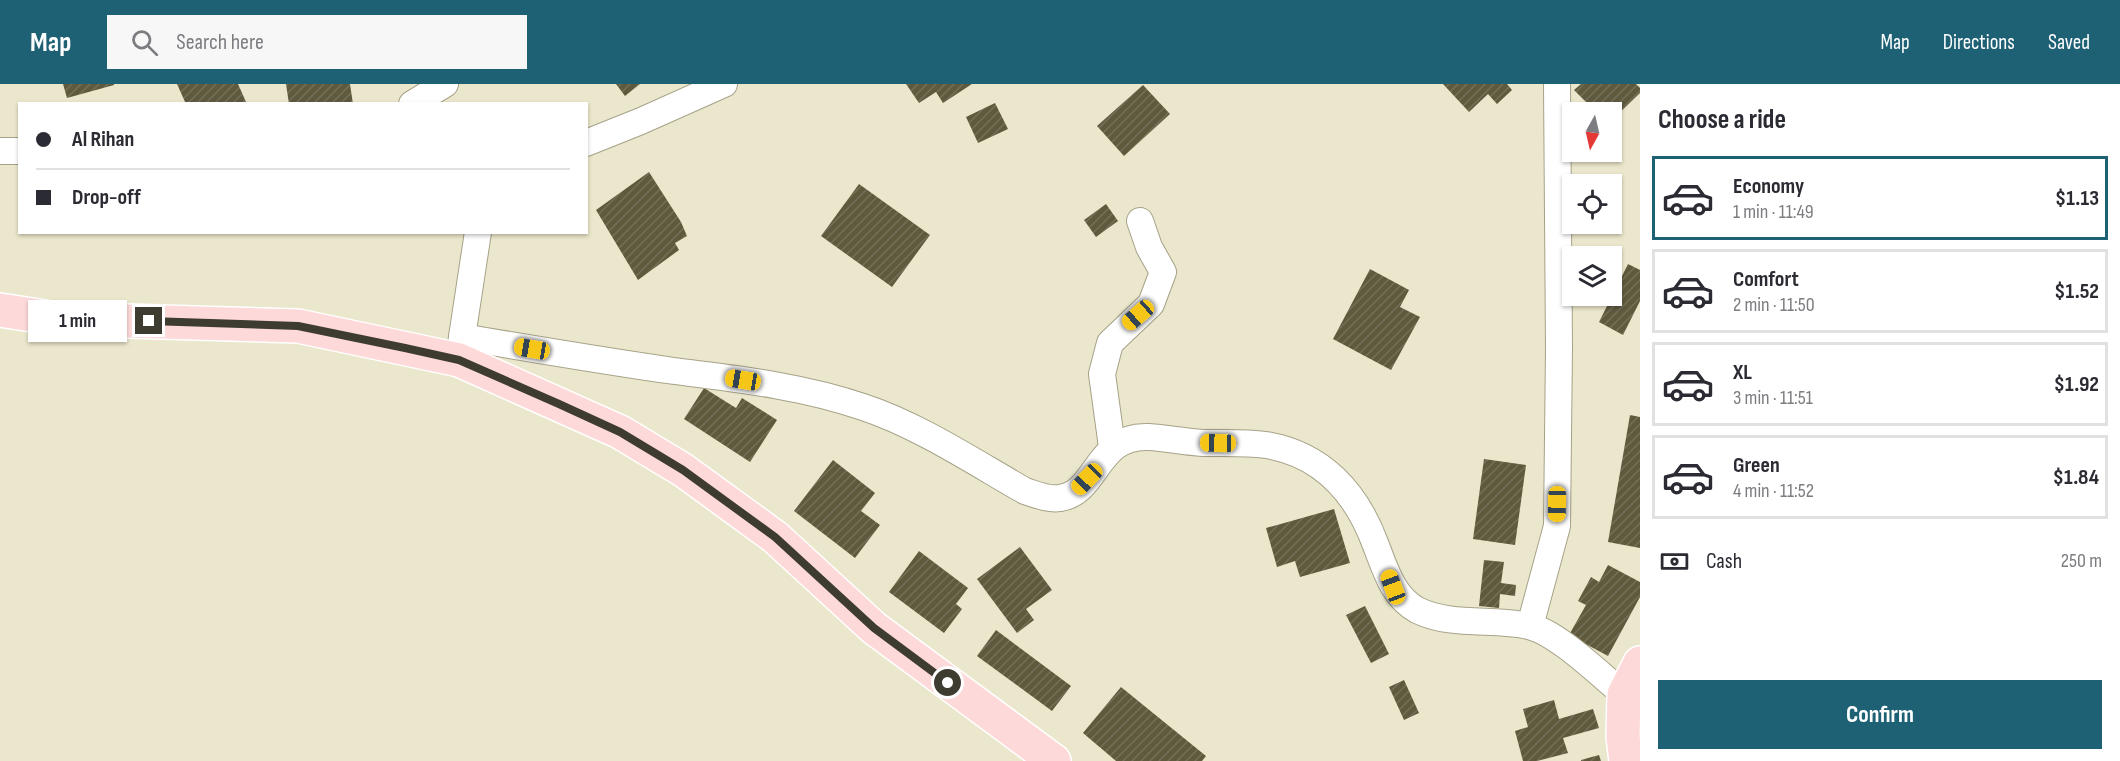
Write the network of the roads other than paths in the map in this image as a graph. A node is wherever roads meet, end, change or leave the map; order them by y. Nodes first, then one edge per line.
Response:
1 (446, 84) edge
2 (724, 84) edge
3 (1557, 84) edge
4 (415, 102) edge
5 (588, 142) edge
6 (0, 151) edge
7 (18, 151) edge
8 (1140, 221) dead end
9 (477, 234) edge
10 (0, 310) edge
11 (461, 349) junction
12 (1112, 447) junction
13 (1530, 626) junction
14 (1640, 663) edge
15 (1624, 694) junction
16 (1054, 761) edge
17 (1626, 761) edge

1 - 4 street
2 - 5 street
3 - 13 street
6 - 7 street
8 - 12 street
9 - 11 street
10 - 11 main road
11 - 12 street
11 - 16 main road
12 - 13 street
13 - 15 street
14 - 15 main road
15 - 17 main road

